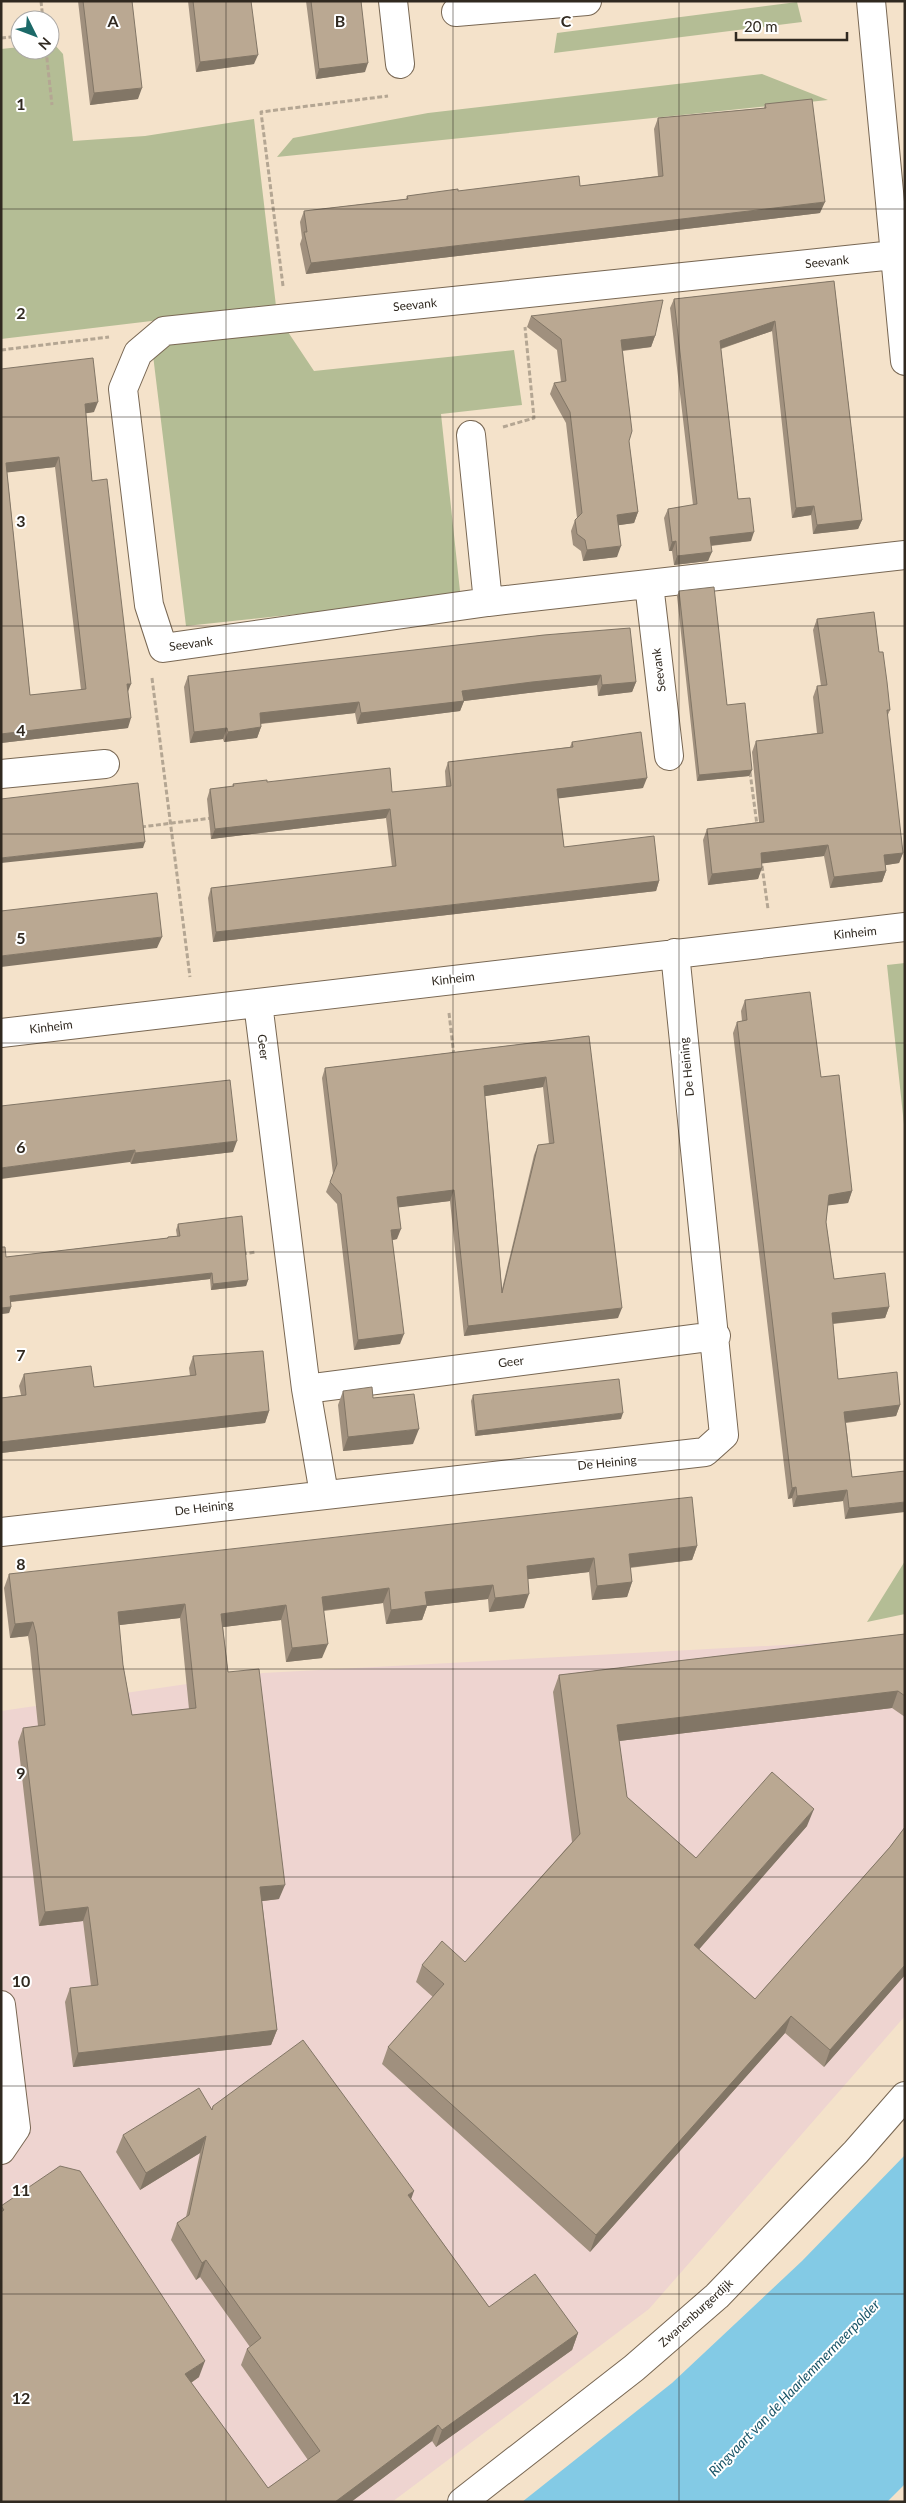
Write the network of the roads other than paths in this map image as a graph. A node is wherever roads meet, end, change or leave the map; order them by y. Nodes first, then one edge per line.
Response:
1 (394, 1) edge
2 (587, 1) edge
3 (871, 1) edge
4 (456, 12) dead end
5 (400, 64) road end
6 (894, 255) junction
7 (905, 361) edge
8 (471, 435) road end
9 (905, 555) edge
10 (649, 584) junction
11 (488, 602) junction
12 (669, 756) dead end
13 (105, 764) dead end
14 (1, 774) edge
15 (905, 928) edge
16 (675, 953) junction
17 (258, 1003) junction
18 (1, 1033) edge
19 (716, 1336) junction
20 (306, 1389) junction
21 (324, 1494) junction
22 (1, 1532) edge
23 (1, 2005) edge
24 (905, 2096) edge
25 (1, 2150) edge
26 (462, 2502) edge

1 - 5 street
2 - 4 street
3 - 6 street
6 - 7 street
6 - 11 street, Seevank
8 - 11 street
9 - 10 street, Seevank
10 - 11 street, Seevank
10 - 12 street, Seevank
13 - 14 street
15 - 16 street, Kinheim
16 - 17 street, Kinheim
16 - 19 street, De Heining
17 - 18 street, Kinheim
17 - 20 street, Geer
19 - 20 street, Geer
19 - 21 street, De Heining
20 - 21 street, Geer
21 - 22 street, De Heining
23 - 25 street
24 - 26 street, Zwanenburgerdijk

